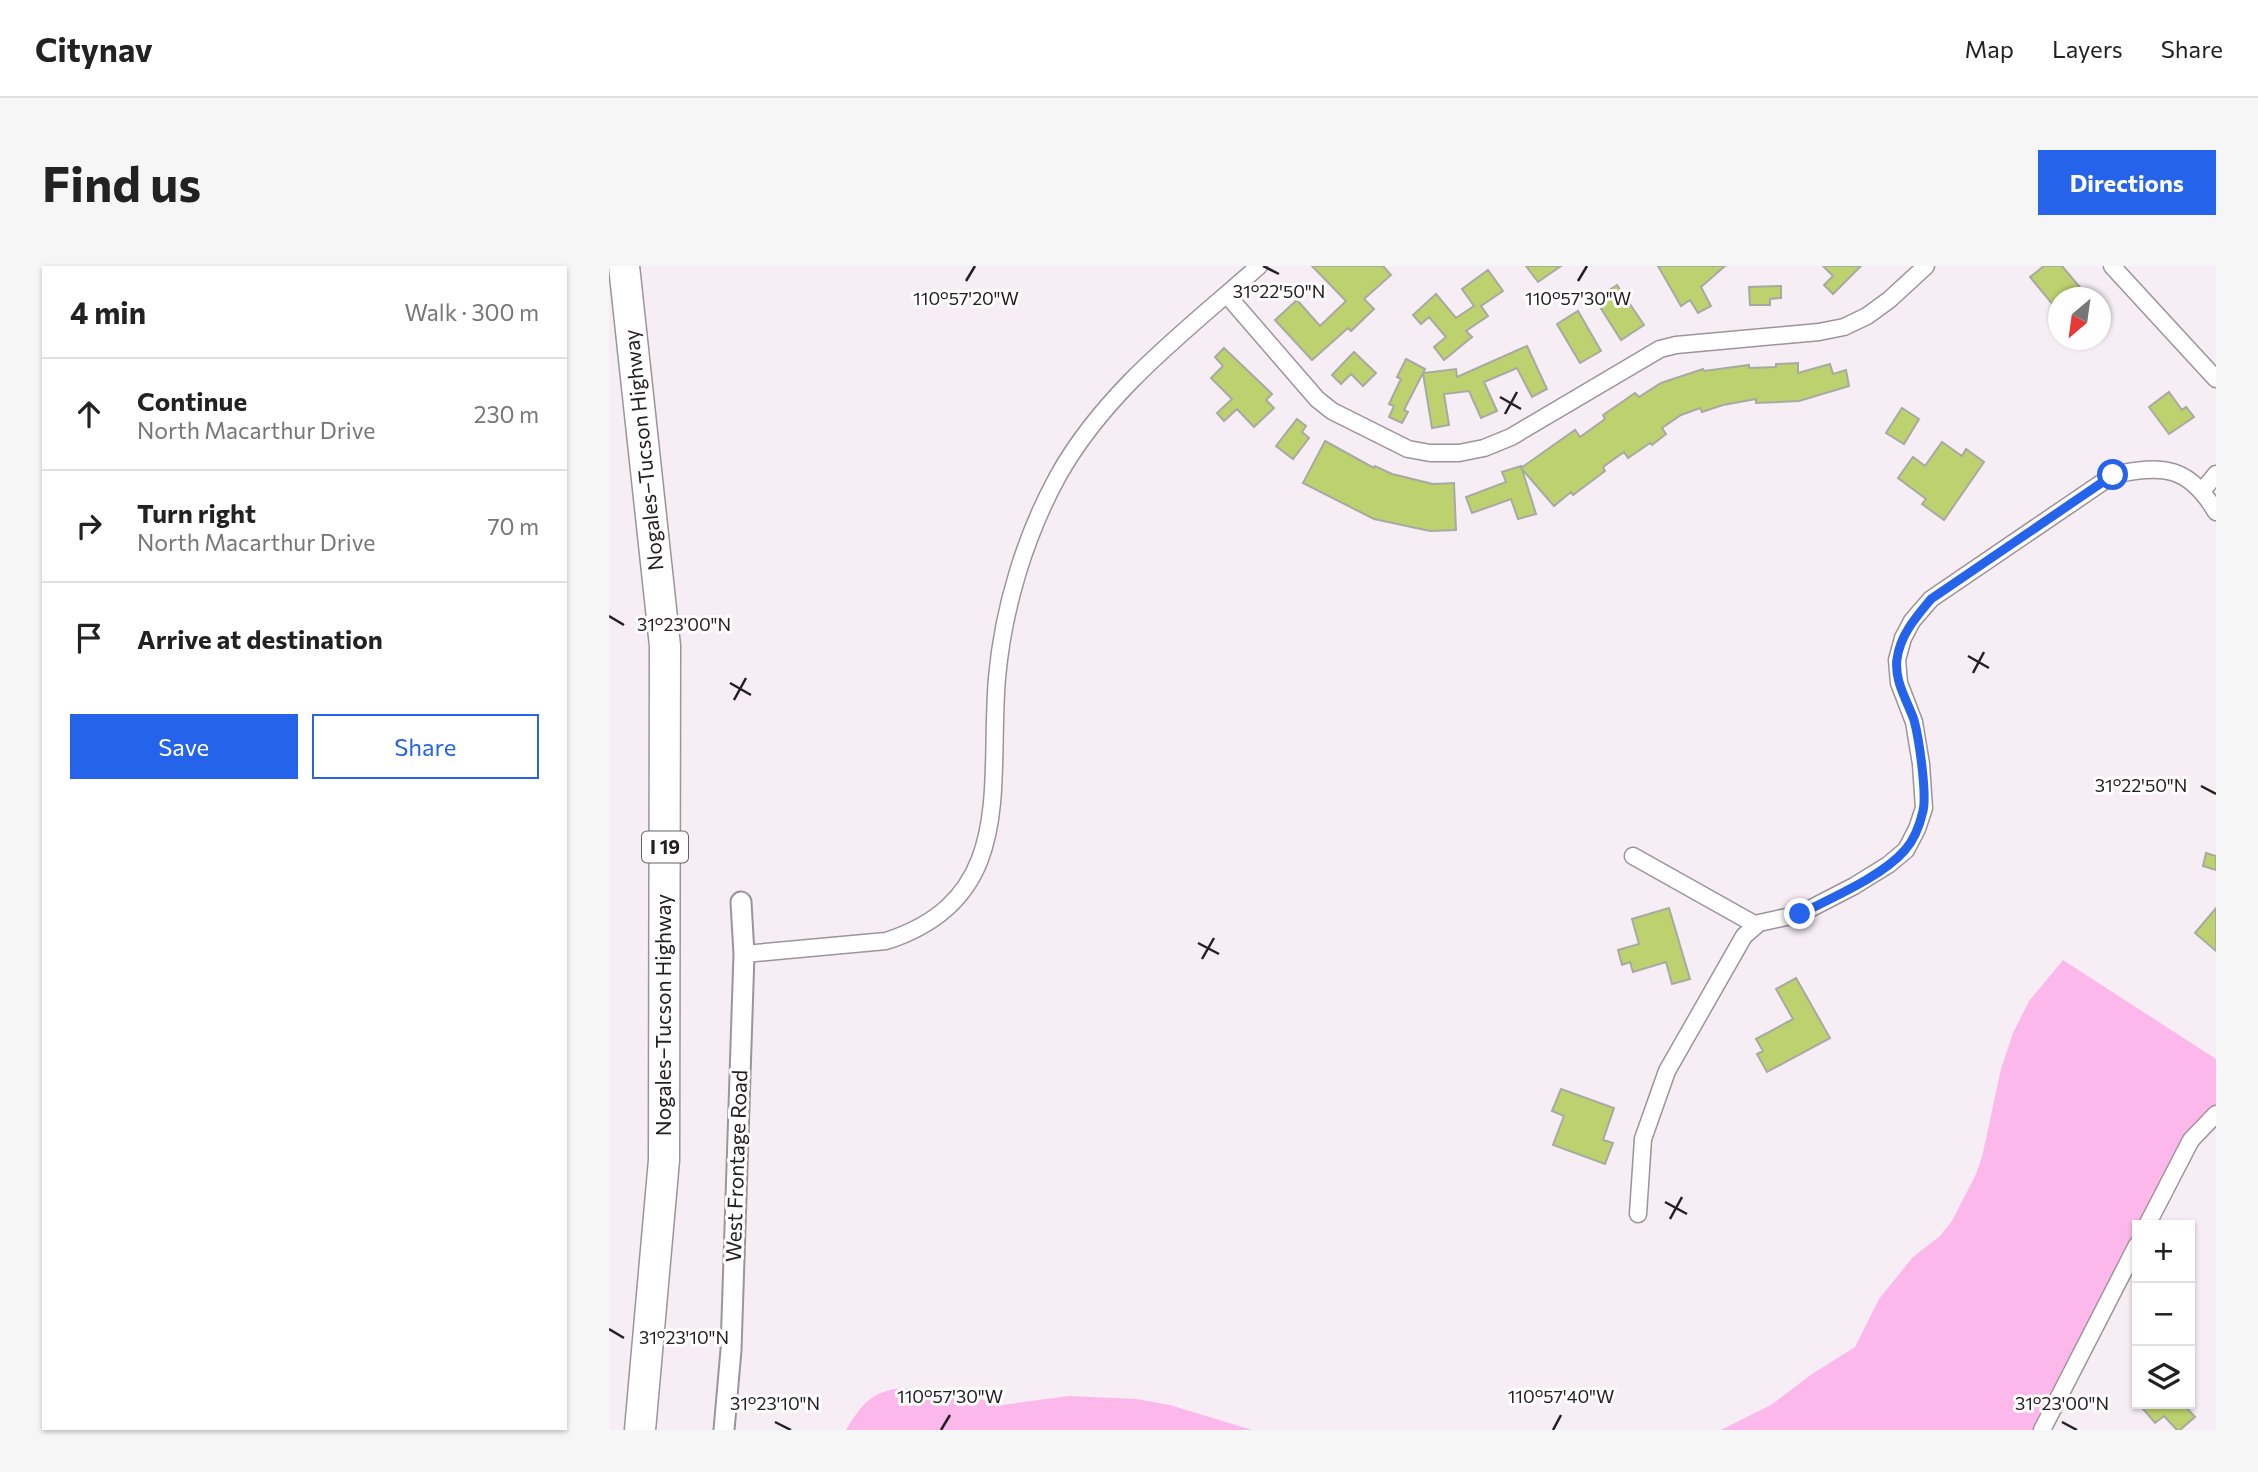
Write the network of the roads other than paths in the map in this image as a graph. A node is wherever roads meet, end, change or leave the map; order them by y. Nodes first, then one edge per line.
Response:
1 (624, 266) edge
2 (1259, 266) edge
3 (1926, 266) edge
4 (2112, 266) edge
5 (1227, 295) junction
6 (2216, 379) edge
7 (2216, 474) edge
8 (2203, 490) junction
9 (2216, 512) edge
10 (1633, 856) dead end
11 (741, 902) dead end
12 (1756, 925) junction
13 (744, 954) junction
14 (2216, 1114) edge
15 (1638, 1214) dead end
16 (2150, 1220) edge
17 (2132, 1255) edge
18 (640, 1430) edge
19 (725, 1430) edge
20 (2042, 1430) edge

1 - 18 highway, Nogales–Tucson Highway / I 19
2 - 5 street
3 - 5 street
4 - 6 street
5 - 13 street
7 - 8 street
8 - 9 street
8 - 12 street
10 - 12 street
11 - 13 street, West Frontage Road
12 - 15 street
13 - 19 street, West Frontage Road
14 - 16 street
17 - 20 street

